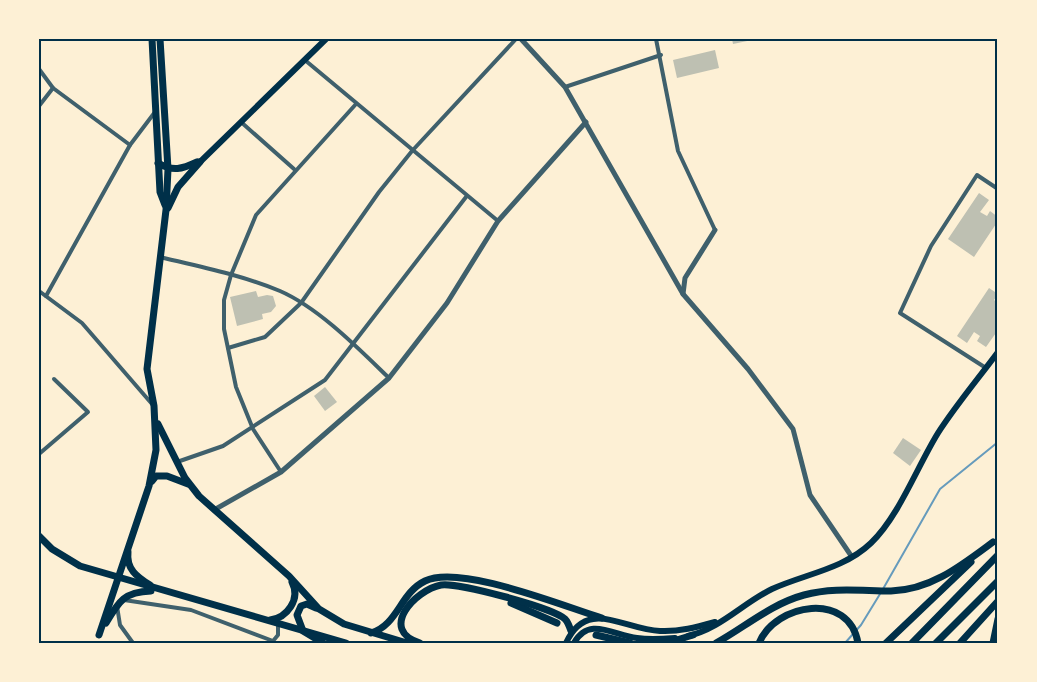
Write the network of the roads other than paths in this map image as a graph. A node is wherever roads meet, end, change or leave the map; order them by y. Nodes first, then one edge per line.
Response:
1 (152, 39) edge
2 (160, 39) edge
3 (326, 39) edge
4 (516, 39) edge
5 (521, 39) edge
6 (656, 39) edge
7 (661, 55) junction
8 (306, 61) junction
9 (39, 69) edge
10 (565, 87) junction
11 (53, 88) junction
12 (356, 104) junction
13 (39, 106) edge
14 (155, 111) junction
15 (241, 122) junction
16 (586, 122) junction
17 (130, 145) junction
18 (412, 151) junction
19 (200, 162) junction
20 (158, 163) junction
21 (168, 169) junction
22 (294, 169) junction
23 (998, 189) edge
24 (466, 197) junction
25 (166, 210) junction
26 (498, 221) junction
27 (715, 230) joint
28 (159, 257) junction
29 (231, 275) junction
30 (39, 291) edge
31 (683, 294) junction
32 (46, 296) junction
33 (301, 303) junction
34 (353, 343) junction
35 (228, 348) junction
36 (998, 352) edge
37 (986, 368) junction
38 (388, 378) junction
39 (54, 379) dead end
40 (154, 406) junction
41 (155, 419) junction
42 (253, 429) junction
43 (39, 454) edge
44 (176, 463) junction
45 (281, 472) junction
46 (149, 486) junction
47 (192, 487) junction
48 (214, 510) junction
49 (39, 536) edge
50 (131, 537) junction
51 (995, 540) edge
52 (998, 555) edge
53 (852, 557) junction
54 (289, 576) junction
55 (117, 578) junction
56 (998, 581) edge
57 (469, 587) junction
58 (160, 591) junction
59 (998, 601) edge
60 (119, 602) junction
61 (742, 608) junction
62 (319, 609) junction
63 (602, 618) junction
64 (998, 619) edge
65 (267, 620) junction
66 (278, 623) junction
67 (557, 623) dead end
68 (303, 631) junction
69 (571, 631) junction
70 (371, 633) junction
71 (99, 635) junction
72 (596, 635) dead end
73 (693, 635) junction
74 (273, 642) edge
75 (96, 643) edge
76 (133, 643) edge
77 (323, 643) edge
78 (346, 643) edge
79 (407, 643) edge
80 (420, 643) edge
81 (566, 643) edge
82 (574, 643) edge
83 (630, 643) edge
84 (667, 643) edge
85 (716, 643) edge
86 (759, 643) edge
87 (858, 643) edge
88 (886, 643) edge
89 (912, 643) edge
90 (936, 643) edge
91 (960, 643) edge
92 (993, 643) edge

1 - 14 main road
2 - 21 main road
3 - 8 main road
4 - 18 street
5 - 10 street
6 - 7 street
7 - 10 street
7 - 27 street
8 - 12 street
8 - 15 main road
9 - 11 street
10 - 16 street
11 - 13 street
11 - 17 street
12 - 18 street
12 - 22 street
14 - 17 street
14 - 20 main road
15 - 19 main road
15 - 22 street
16 - 26 street
16 - 31 street
17 - 32 street
18 - 24 street
18 - 33 street
19 - 21 main road
19 - 25 main road
20 - 21 main road
20 - 25 main road
21 - 25 main road
22 - 29 street
23 - 37 street
24 - 26 street
24 - 34 street
25 - 28 main road
26 - 38 street
27 - 31 street
28 - 29 street
28 - 40 main road
29 - 33 street
29 - 35 street
30 - 32 street
31 - 53 street
32 - 40 street
33 - 34 street
33 - 35 street
34 - 38 street
34 - 42 street
35 - 42 street
36 - 37 main road
37 - 53 main road
38 - 45 street
39 - 43 street
40 - 41 main road
41 - 44 main road
41 - 46 main road
42 - 44 street
42 - 45 street
44 - 47 main road
45 - 48 street
46 - 47 main road
46 - 50 main road
47 - 48 main road
48 - 54 main road
49 - 55 main road
50 - 55 main road
50 - 58 main road
51 - 85 main road
51 - 88 main road
52 - 89 main road
53 - 61 main road
54 - 62 main road
54 - 65 main road
55 - 58 main road
55 - 71 main road
56 - 90 main road
57 - 67 main road
57 - 69 main road
57 - 80 main road
58 - 60 main road
58 - 65 main road
59 - 91 main road
60 - 71 main road
60 - 74 street
60 - 76 street
61 - 63 main road
61 - 73 main road
62 - 68 main road
62 - 70 main road
63 - 69 main road
63 - 70 main road
64 - 92 main road
65 - 66 main road
66 - 68 main road
66 - 74 street
68 - 77 main road
68 - 78 main road
69 - 81 main road
70 - 79 main road
71 - 75 street
72 - 83 main road
73 - 82 main road
73 - 84 main road
86 - 87 main road

